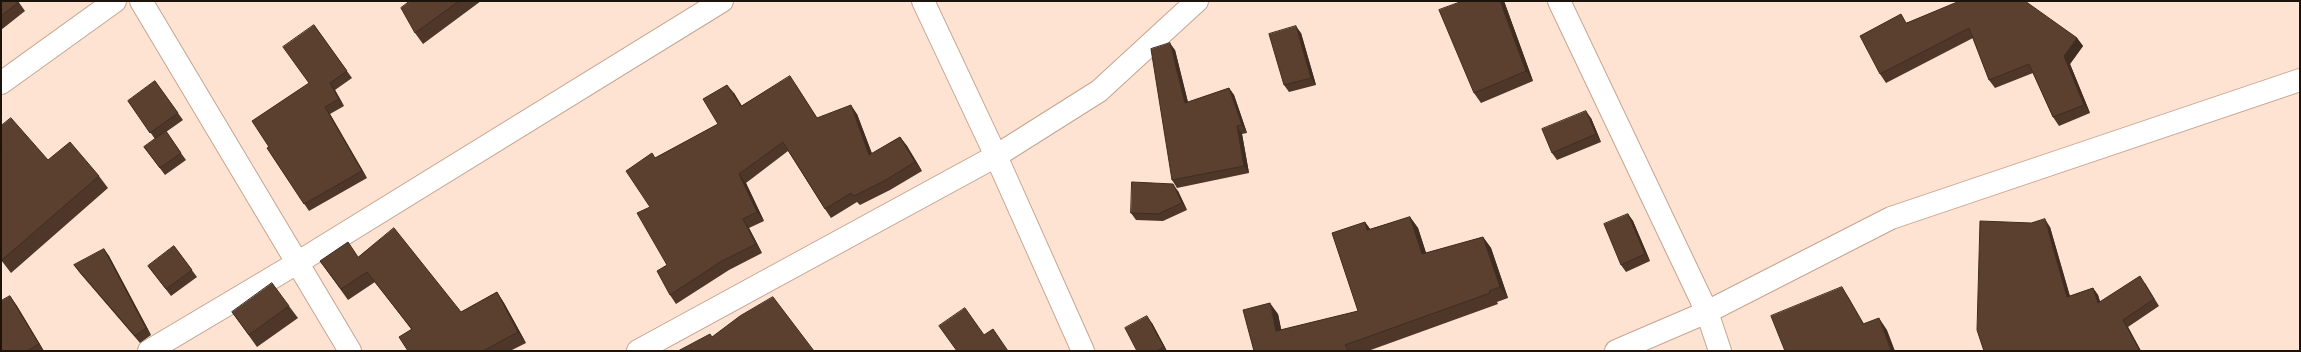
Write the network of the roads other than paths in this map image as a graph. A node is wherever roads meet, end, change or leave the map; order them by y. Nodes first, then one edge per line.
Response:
1 (115, 1) edge
2 (141, 1) edge
3 (722, 1) edge
4 (923, 1) edge
5 (1197, 1) edge
6 (1559, 1) edge
7 (2300, 80) edge
8 (1, 83) edge
9 (996, 156) junction
10 (297, 263) junction
11 (1708, 312) junction
12 (149, 351) edge
13 (350, 351) edge
14 (638, 351) edge
15 (1082, 351) edge
16 (1616, 351) edge
17 (1720, 351) edge

1 - 8 street
2 - 10 street
3 - 10 street
4 - 9 street
5 - 9 street
6 - 11 street
7 - 11 street
9 - 14 street
9 - 15 street
10 - 12 street
10 - 13 street
11 - 16 street
11 - 17 street

